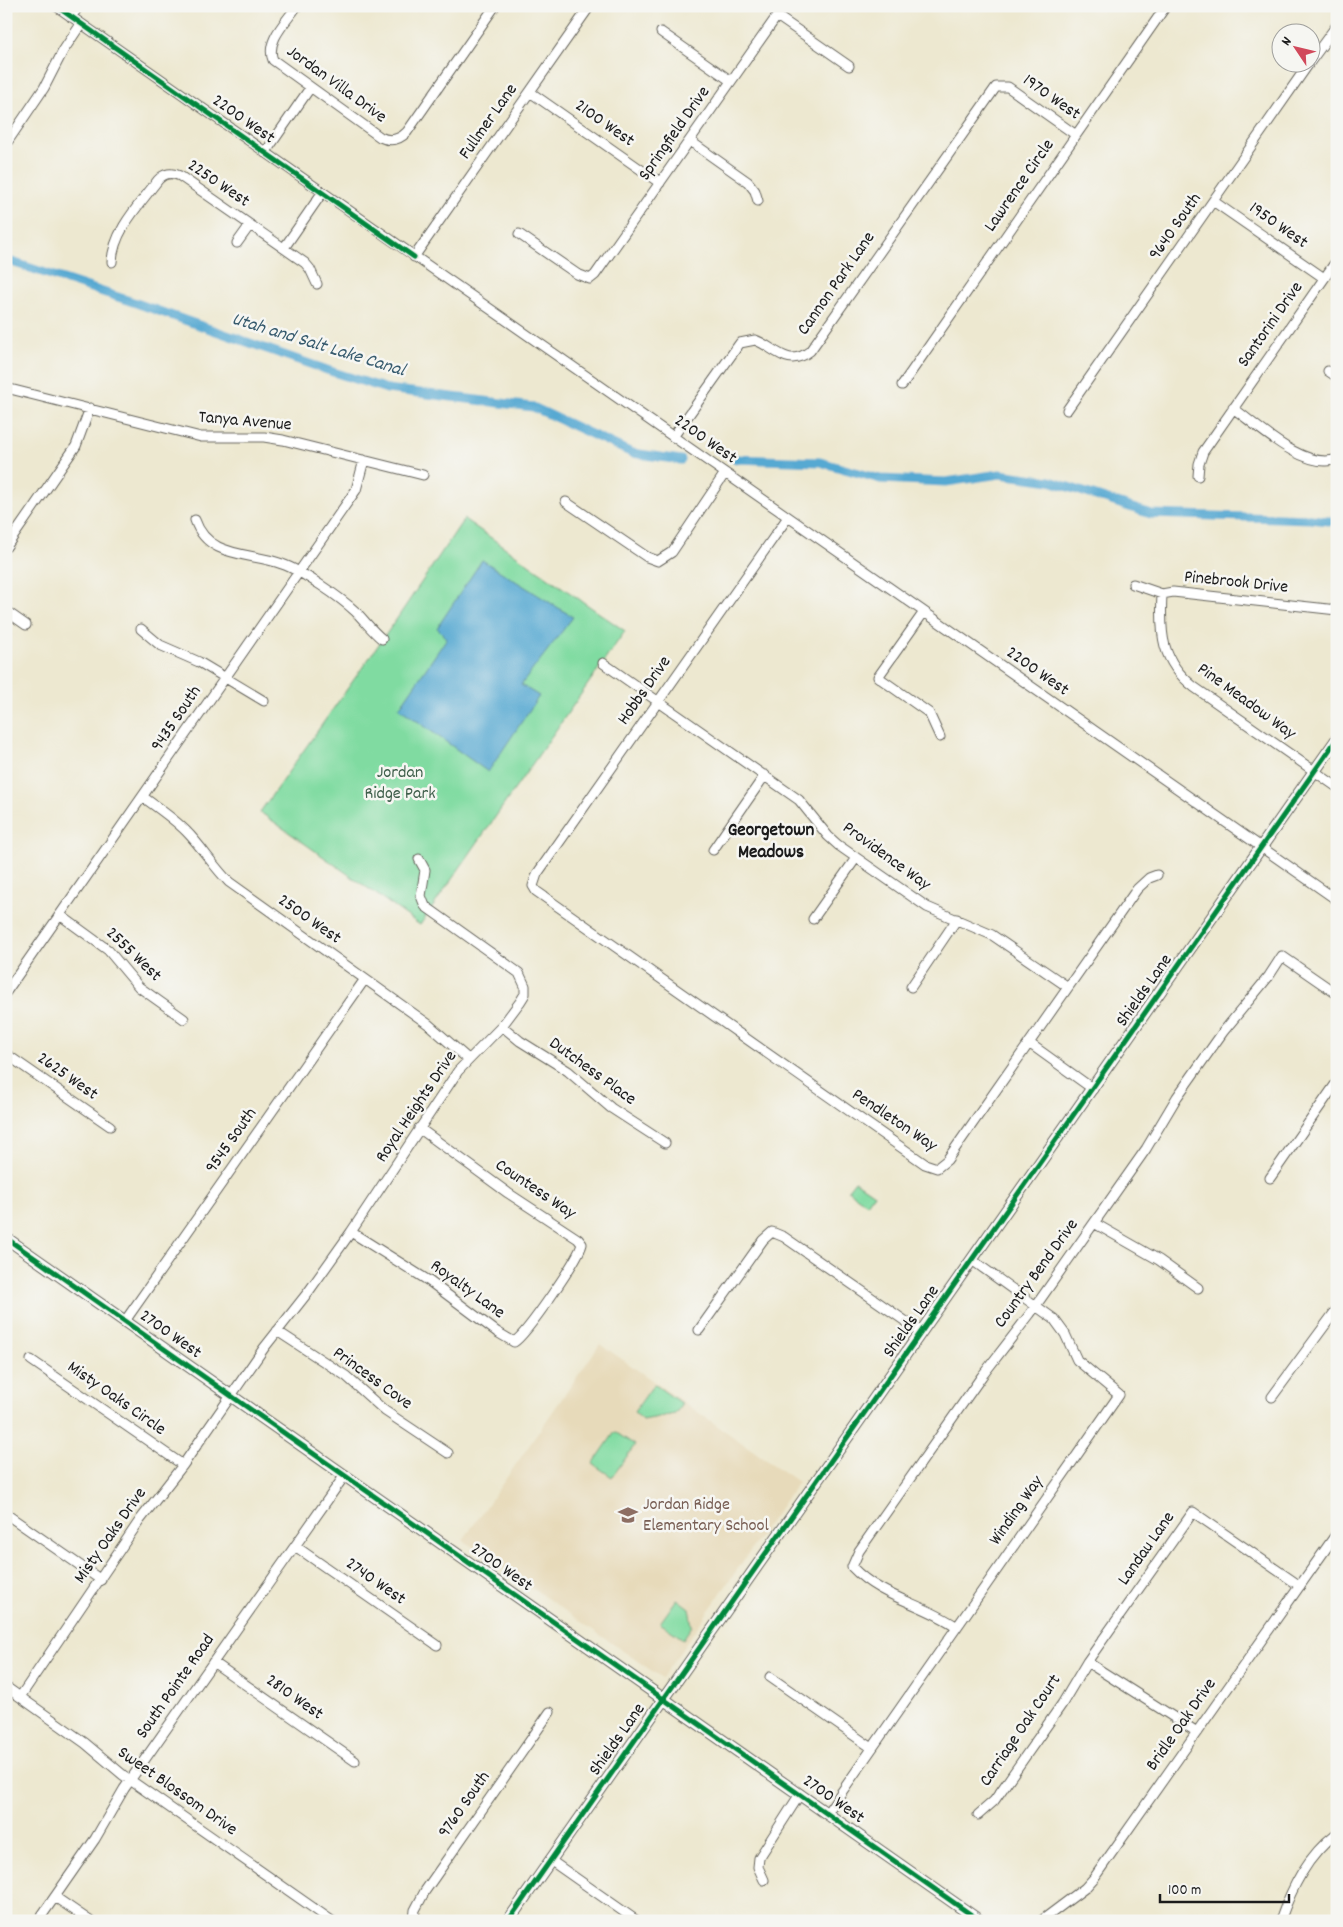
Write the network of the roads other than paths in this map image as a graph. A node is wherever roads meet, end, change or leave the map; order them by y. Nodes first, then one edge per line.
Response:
1 (56, 6) edge
2 (79, 6) edge
3 (297, 6) edge
4 (495, 6) edge
5 (590, 6) edge
6 (784, 6) edge
7 (1166, 6) edge
8 (777, 16) junction
9 (71, 17) junction
10 (81, 24) junction
11 (1337, 24) edge
12 (661, 32) dead end
13 (1320, 48) edge
14 (849, 66) dead end
15 (1303, 72) edge
16 (731, 82) junction
17 (1008, 87) joint
18 (310, 88) junction
19 (530, 92) junction
20 (1076, 135) junction
21 (690, 141) junction
22 (6, 144) edge
23 (265, 153) junction
24 (660, 183) junction
25 (322, 192) junction
26 (758, 201) dead end
27 (1213, 201) junction
28 (250, 225) junction
29 (519, 234) dead end
30 (237, 243) dead end
31 (284, 248) junction
32 (414, 257) junction
33 (1337, 260) edge
34 (112, 262) dead end
35 (1324, 278) junction
36 (317, 284) dead end
37 (1328, 370) dead end
38 (1337, 376) edge
39 (902, 385) dead end
40 (6, 388) edge
41 (90, 408) junction
42 (1233, 408) junction
43 (1068, 410) dead end
44 (673, 437) junction
45 (1337, 459) edge
46 (364, 460) junction
47 (725, 473) junction
48 (423, 475) dead end
49 (1198, 476) dead end
50 (566, 502) dead end
51 (788, 517) junction
52 (194, 520) dead end
53 (6, 547) edge
54 (299, 572) junction
55 (1133, 584) dead end
56 (1162, 594) junction
57 (1337, 610) edge
58 (6, 612) edge
59 (924, 612) junction
60 (26, 626) dead end
61 (141, 629) dead end
62 (382, 639) dead end
63 (603, 663) dead end
64 (225, 678) junction
65 (264, 701) dead end
66 (658, 701) junction
67 (940, 737) dead end
68 (1337, 739) edge
69 (1314, 771) junction
70 (765, 776) junction
71 (1337, 786) edge
72 (143, 797) junction
73 (1262, 847) junction
74 (713, 850) dead end
75 (856, 858) junction
76 (419, 860) dead end
77 (1157, 875) dead end
78 (532, 886) joint
79 (1337, 900) edge
80 (60, 915) junction
81 (813, 919) dead end
82 (957, 919) junction
83 (365, 979) junction
84 (911, 987) dead end
85 (1068, 987) junction
86 (6, 992) edge
87 (1337, 994) edge
88 (184, 1019) dead end
89 (502, 1026) junction
90 (1029, 1043) junction
91 (6, 1054) edge
92 (468, 1059) junction
93 (1337, 1082) edge
94 (1093, 1089) junction
95 (110, 1126) dead end
96 (419, 1128) junction
97 (665, 1143) dead end
98 (1270, 1178) dead end
99 (1094, 1223) junction
100 (351, 1232) junction
101 (6, 1238) edge
102 (972, 1260) junction
103 (1198, 1288) dead end
104 (550, 1295) joint
105 (1036, 1305) junction
106 (1337, 1309) edge
107 (125, 1321) junction
108 (699, 1330) dead end
109 (277, 1331) junction
110 (922, 1332) junction
111 (31, 1360) dead end
112 (231, 1395) junction
113 (1272, 1397) dead end
114 (448, 1452) dead end
115 (183, 1465) junction
116 (345, 1475) junction
117 (6, 1514) edge
118 (1337, 1534) edge
119 (295, 1546) junction
120 (101, 1580) junction
121 (1300, 1586) junction
122 (957, 1627) junction
123 (437, 1645) dead end
124 (213, 1662) junction
125 (1087, 1662) junction
126 (770, 1677) dead end
127 (6, 1687) edge
128 (20, 1697) junction
129 (664, 1699) junction
130 (550, 1712) dead end
131 (1197, 1732) junction
132 (872, 1748) junction
133 (355, 1761) dead end
134 (130, 1780) junction
135 (800, 1794) junction
136 (826, 1813) junction
137 (978, 1815) dead end
138 (1337, 1833) edge
139 (550, 1860) junction
140 (764, 1880) dead end
141 (55, 1897) junction
142 (38, 1921) edge
143 (90, 1921) edge
144 (332, 1921) edge
145 (414, 1921) edge
146 (508, 1921) edge
147 (637, 1921) edge
148 (980, 1921) edge
149 (1041, 1921) edge
150 (1280, 1921) edge

1 - 9 street, 2200 West
2 - 9 street
3 - 18 street, Jordan Villa Drive
4 - 18 street, Jordan Villa Drive
5 - 19 street, Fullmer Lane
6 - 8 street, Springfield Drive
7 - 20 street, Lawrence Circle
8 - 14 street
8 - 16 street, Springfield Drive
9 - 10 street, 2200 West
10 - 22 street
10 - 23 street, 2200 West
11 - 13 street, 9640 South
12 - 16 street
15 - 27 street, 9640 South
16 - 21 street, Springfield Drive
17 - 20 street, 1970 West
17 - 44 street, Cannon Park Lane
18 - 23 street
19 - 24 street, 2100 West
19 - 32 street, Fullmer Lane
20 - 39 street, Lawrence Circle
21 - 24 street, Springfield Drive
21 - 26 street
23 - 25 street, 2200 West
24 - 29 street, Springfield Drive
25 - 31 street
25 - 32 street, 2200 West
27 - 35 street, 1950 West
27 - 43 street, 9640 South
28 - 30 street, 2250 West
28 - 31 street, 2250 West
28 - 34 street, 2250 West
31 - 36 street, 2250 West
32 - 44 street, 2200 West
33 - 35 street, Santorini Drive
35 - 42 street, Santorini Drive
37 - 38 street
40 - 41 street, Tanya Avenue
41 - 46 street, Tanya Avenue
41 - 53 street
42 - 45 street
42 - 49 street, Santorini Drive
44 - 47 street, 2200 West
46 - 48 street, Tanya Avenue
46 - 54 street, 9435 South
47 - 50 street
47 - 51 street, 2200 West
51 - 59 street, 2200 West
51 - 66 street, Hobbs Drive
52 - 54 street
54 - 62 street
54 - 64 street, 9435 South
55 - 56 street, Pinebrook Drive
56 - 57 street, Pinebrook Drive
56 - 69 street, Pine Meadow Way
58 - 60 street
59 - 67 street
59 - 73 street, 2200 West
61 - 64 street
63 - 66 street, Providence Way
64 - 65 street
64 - 72 street, 9435 South
66 - 70 street, Providence Way
66 - 78 street, Hobbs Drive
68 - 69 main road, Shields Lane
69 - 71 street, Pine Meadow Way
69 - 73 main road, Shields Lane
70 - 74 street
70 - 75 street, Providence Way
72 - 80 street, 9435 South
72 - 83 street, 2500 West
73 - 79 street, 2200 West
73 - 94 main road, Shields Lane
75 - 81 street
75 - 82 street, Providence Way
76 - 89 street, Royal Heights Drive
77 - 85 street, Pendleton Way
78 - 90 street, Pendleton Way
80 - 86 street, 9435 South
80 - 88 street, 2555 West
82 - 84 street
82 - 85 street, Providence Way
83 - 92 street, 2500 West
83 - 107 street, 9545 South
85 - 90 street, Pendleton Way
87 - 99 street, Country Bend Drive
89 - 92 street, Royal Heights Drive
89 - 97 street, Dutchess Place
90 - 94 street
91 - 95 street, 2625 West
92 - 96 street, Royal Heights Drive
93 - 98 street
94 - 102 main road, Shields Lane
96 - 100 street, Royal Heights Drive
96 - 104 street, Countess Way
99 - 103 street
99 - 105 street, Country Bend Drive
100 - 104 street, Royalty Lane
100 - 109 street, Royal Heights Drive
101 - 107 main road, 2700 West
102 - 105 street, Winding Way
102 - 110 main road, Shields Lane
105 - 122 street, Winding Way
105 - 122 street, Country Bend Drive
106 - 113 street
107 - 112 main road, 2700 West
108 - 110 street
109 - 112 street, Royal Heights Drive
109 - 114 street, Princess Cove
110 - 129 main road, Shields Lane
111 - 115 street, Misty Oaks Circle
112 - 115 street, Misty Oaks Drive
112 - 116 main road, 2700 West
115 - 120 street, Misty Oaks Drive
116 - 119 street, South Pointe Road
116 - 129 main road, 2700 West
117 - 120 street
118 - 121 street, Bridle Oak Drive
119 - 123 street, 2740 West
119 - 124 street, South Pointe Road
120 - 128 street, Misty Oaks Drive
121 - 125 street, Landau Lane
121 - 131 street, Bridle Oak Drive
122 - 132 street, Winding Way
124 - 133 street, 2810 West
124 - 134 street, South Pointe Road
125 - 131 street
125 - 137 street, Carriage Oak Court
126 - 132 street
127 - 128 street, Sweet Blossom Drive
128 - 134 street, Sweet Blossom Drive
129 - 135 main road, 2700 West
129 - 139 main road, Shields Lane
130 - 145 street, 9760 South
131 - 149 street, Bridle Oak Drive
132 - 136 street, Winding Way
134 - 141 street, South Pointe Road
134 - 144 street, Sweet Blossom Drive
135 - 136 main road, 2700 West
135 - 140 street
136 - 148 main road, 2700 West
138 - 150 street
139 - 146 main road, Shields Lane
139 - 147 street
141 - 142 street, South Pointe Road
141 - 143 street

